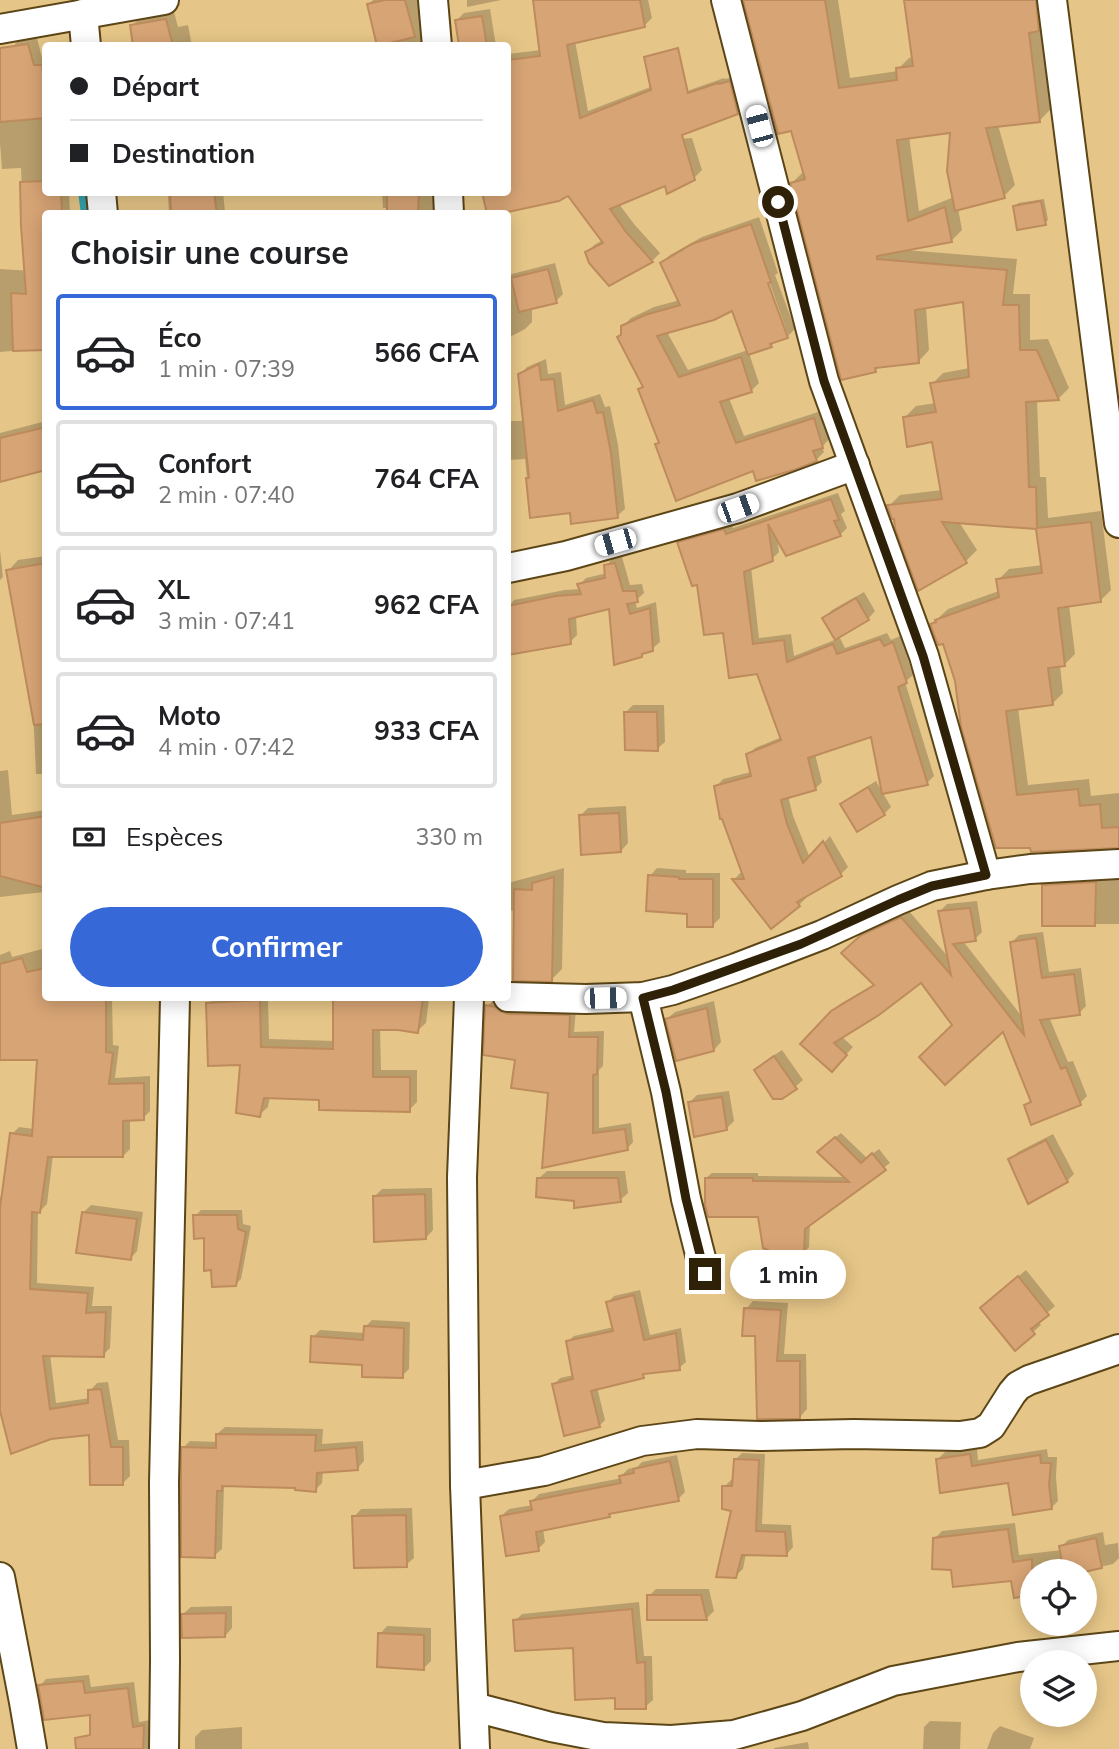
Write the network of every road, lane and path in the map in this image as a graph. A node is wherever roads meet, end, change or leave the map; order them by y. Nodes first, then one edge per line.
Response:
1 (164, 0) edge
2 (433, 0) edge
3 (726, 0) edge
4 (1052, 0) edge
5 (83, 14) junction
6 (1, 24) edge
7 (86, 42) edge
8 (437, 42) edge
9 (855, 464) junction
10 (1119, 523) edge
11 (511, 567) edge
12 (1119, 864) edge
13 (986, 875) junction
14 (511, 997) edge
15 (643, 998) junction
16 (175, 1001) edge
17 (468, 1001) edge
18 (705, 1274) dead end
19 (1119, 1349) edge
20 (465, 1485) junction
21 (0, 1577) edge
22 (1119, 1646) edge
23 (474, 1707) junction
24 (735, 1742) edge
25 (32, 1749) edge
26 (164, 1749) edge
27 (475, 1749) edge

1 - 5 street
2 - 8 street
3 - 9 street
4 - 10 street
5 - 6 street
5 - 7 street
9 - 11 street
9 - 13 street
12 - 13 street
13 - 15 street
14 - 15 street
15 - 18 street
16 - 26 street
17 - 20 street
19 - 20 street
20 - 23 street
21 - 25 street
22 - 24 street
23 - 24 street
23 - 27 street

